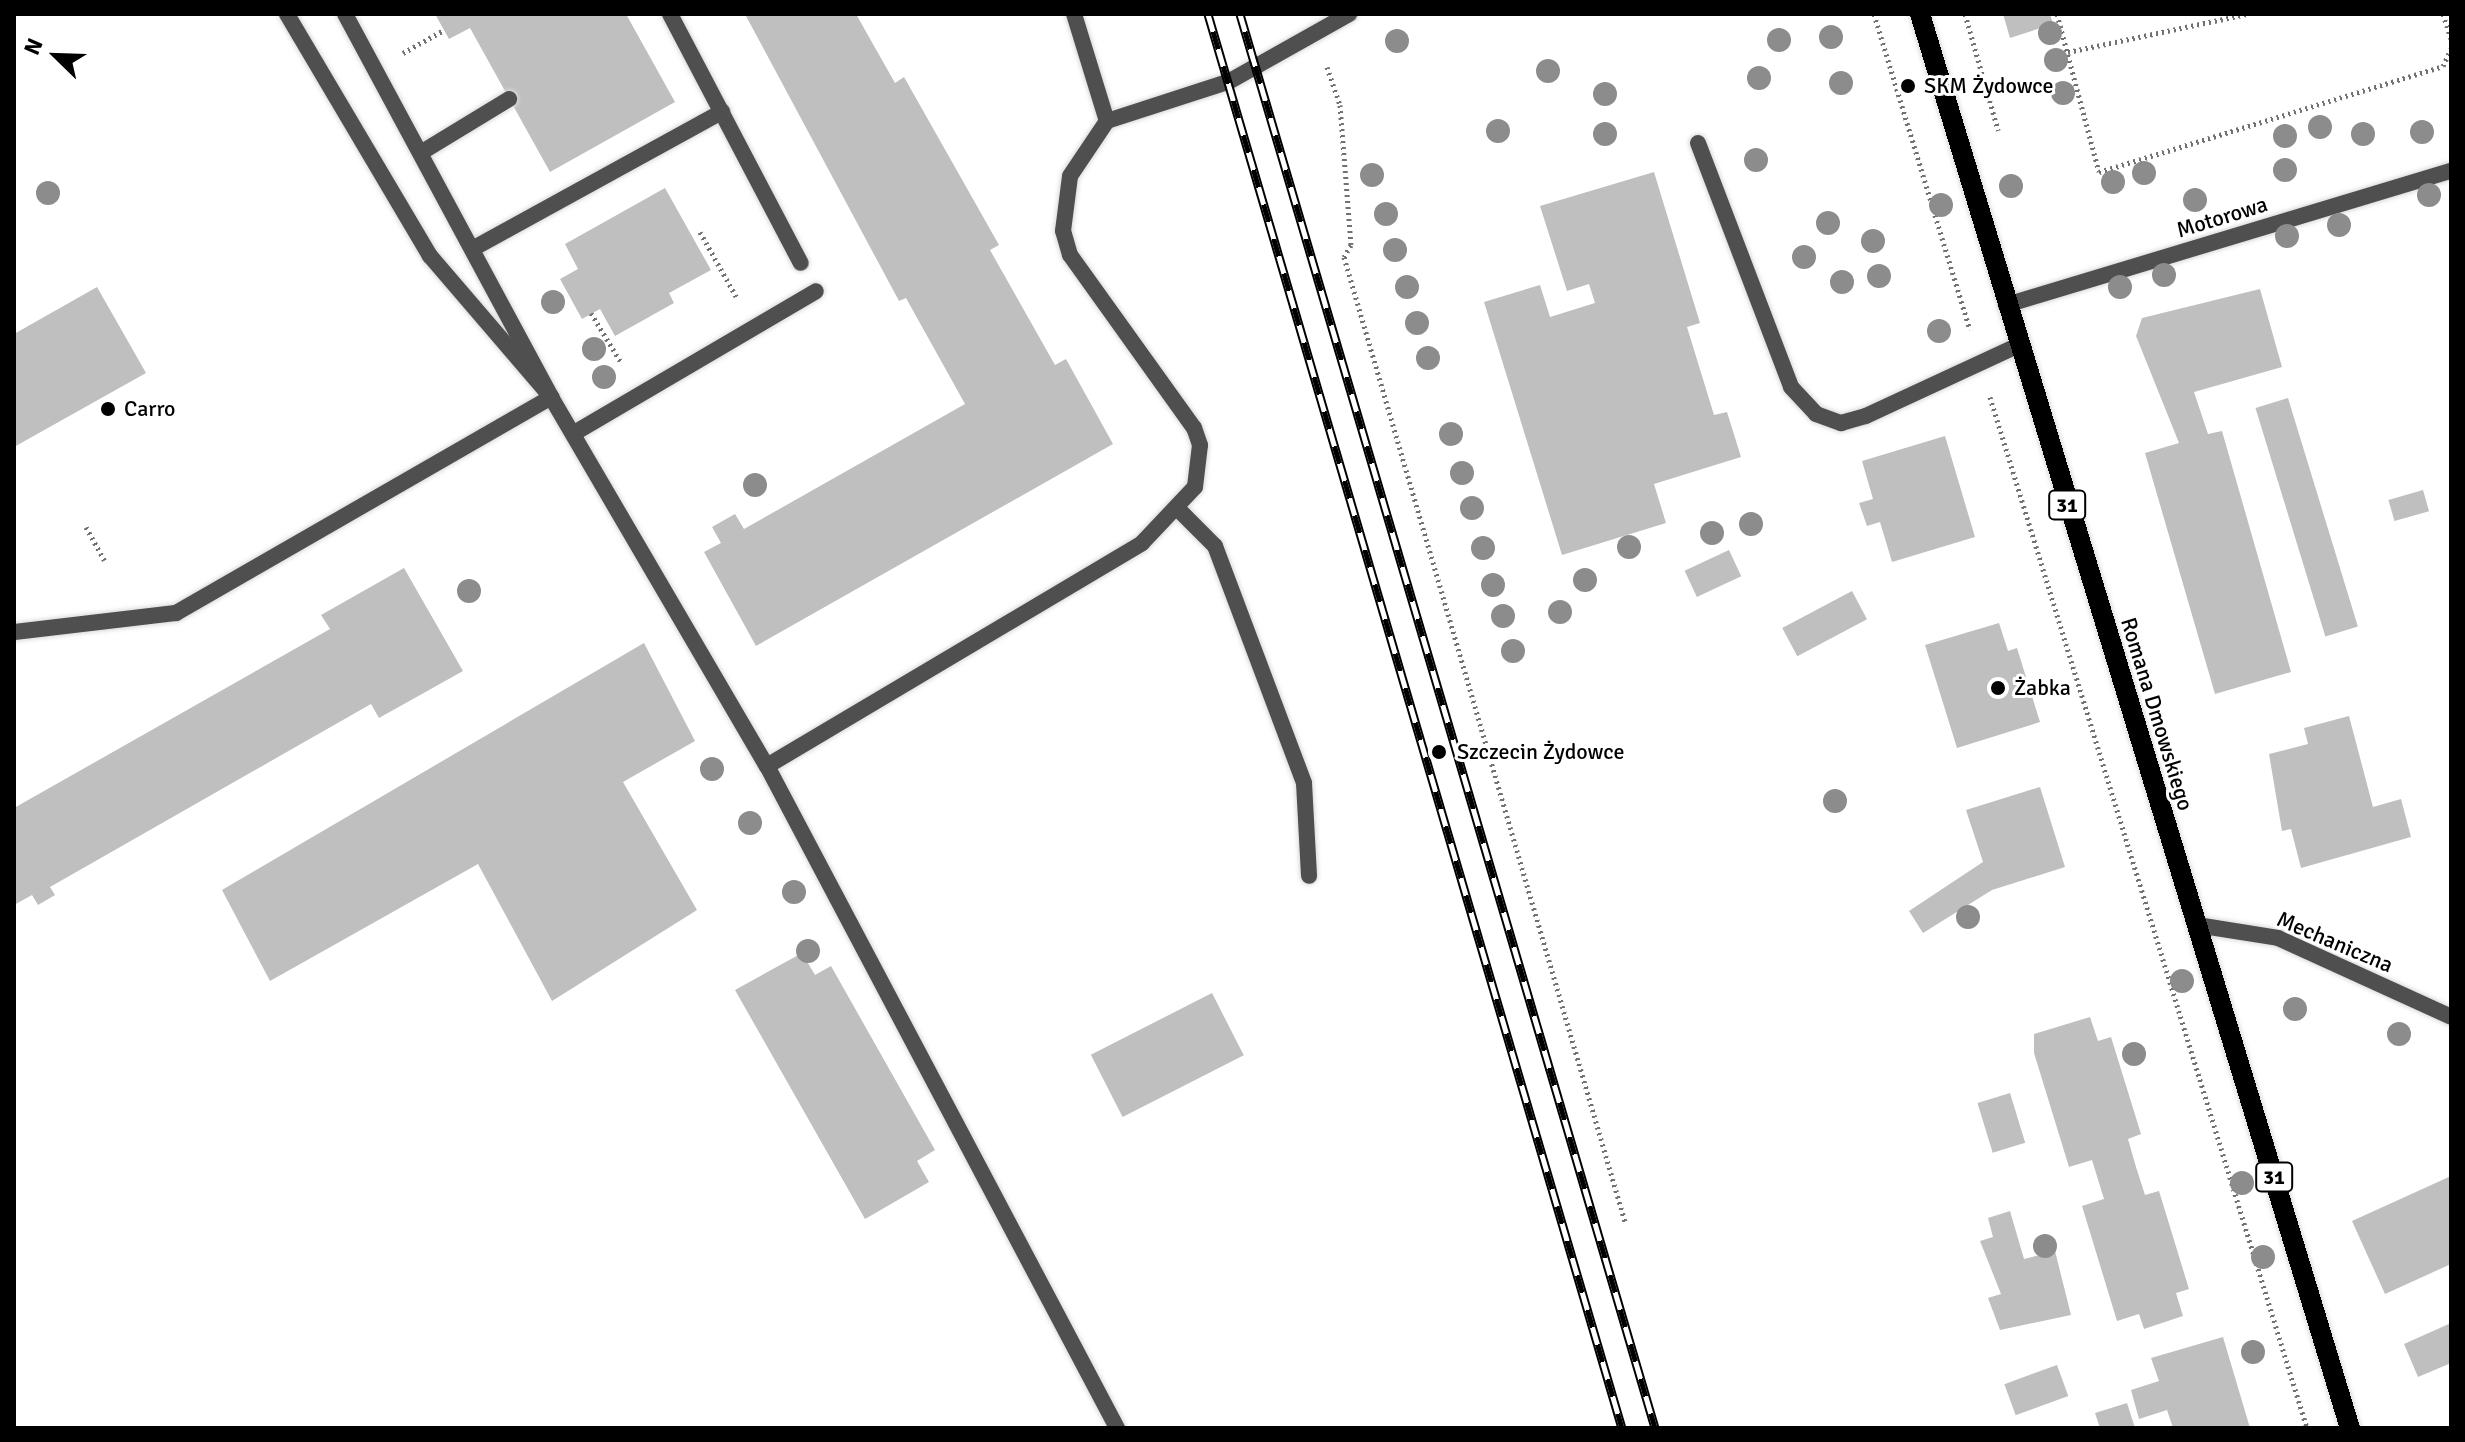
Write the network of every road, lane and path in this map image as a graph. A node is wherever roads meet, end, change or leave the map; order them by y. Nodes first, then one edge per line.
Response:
1 (287, 14) edge
2 (345, 14) edge
3 (670, 14) edge
4 (1074, 14) edge
5 (1349, 14) edge
6 (1874, 14) edge
7 (1920, 14) edge
8 (2057, 14) edge
9 (2247, 14) edge
10 (2443, 14) edge
11 (444, 30) dead end
12 (2451, 39) edge
13 (2451, 49) edge
14 (2068, 52) junction
15 (1325, 62) dead end
16 (376, 69) junction
17 (509, 99) dead end
18 (722, 112) junction
19 (1107, 121) junction
20 (1698, 143) dead end
21 (422, 152) junction
22 (2451, 171) edge
23 (700, 232) dead end
24 (476, 247) junction
25 (801, 263) joint
26 (816, 291) dead end
27 (738, 299) junction
28 (2006, 305) junction
29 (725, 307) dead end
30 (591, 313) dead end
31 (2019, 345) junction
32 (636, 358) dead end
33 (1980, 365) junction
34 (551, 397) junction
35 (576, 432) junction
36 (1179, 510) junction
37 (86, 527) dead end
38 (104, 560) dead end
39 (14, 632) edge
40 (767, 766) junction
41 (1309, 876) dead end
42 (2197, 925) junction
43 (2451, 1017) edge
44 (1625, 1222) dead end
45 (1117, 1428) edge
46 (2307, 1428) edge
47 (2350, 1428) edge

1 - 34 street
2 - 16 street
3 - 18 street
4 - 19 street
5 - 19 street
6 - 33 path
7 - 28 main road, Romana Dmowskiego / 31
8 - 14 path
9 - 14 path
10 - 12 path
11 - 16 path
13 - 14 path
15 - 44 path
16 - 21 street
17 - 21 street
18 - 24 street
18 - 25 street
19 - 36 street
20 - 33 street
21 - 24 street
22 - 28 street, Motorowa
23 - 27 path
24 - 34 street
25 - 27 path
26 - 35 street
27 - 29 path
28 - 31 main road, Romana Dmowskiego / 31
30 - 32 path
31 - 33 street
31 - 42 main road, Romana Dmowskiego / 31
33 - 46 path
34 - 35 street
34 - 39 street
35 - 40 street
36 - 40 street
36 - 41 street
37 - 38 path
40 - 45 street
42 - 43 street, Mechaniczna
42 - 47 main road, Romana Dmowskiego / 31

